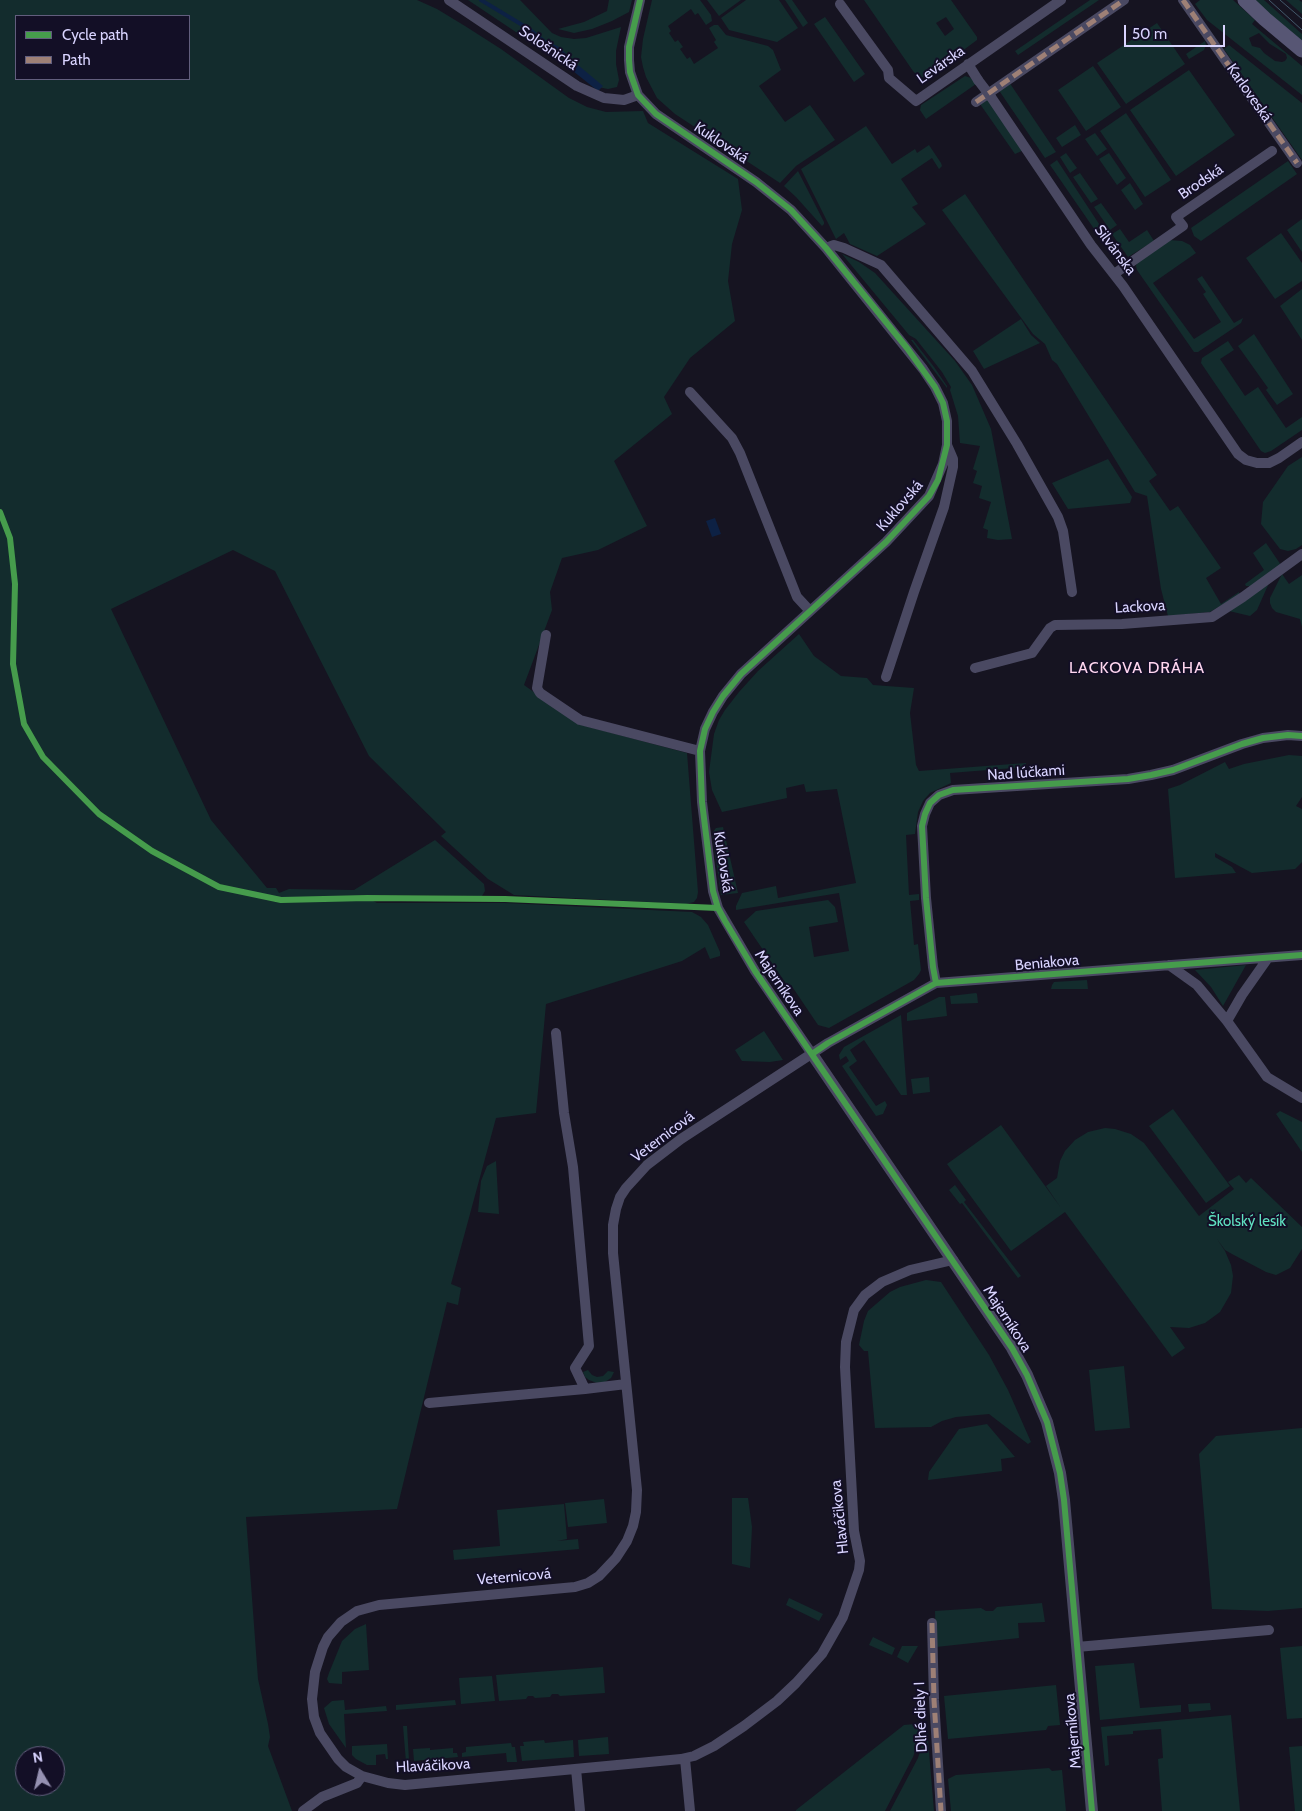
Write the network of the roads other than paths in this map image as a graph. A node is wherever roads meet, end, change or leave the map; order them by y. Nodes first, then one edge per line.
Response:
1 (449, 0) edge
2 (640, 0) edge
3 (1061, 0) edge
4 (1124, 0) edge
5 (1183, 0) edge
6 (1245, 0) edge
7 (840, 4) dead end
8 (1302, 50) edge
9 (968, 64) junction
10 (638, 95) junction
11 (976, 102) dead end
12 (1272, 152) dead end
13 (1298, 163) dead end
14 (826, 248) junction
15 (1114, 274) junction
16 (690, 392) dead end
17 (1302, 442) edge
18 (947, 445) junction
19 (1302, 554) edge
20 (1072, 592) dead end
21 (810, 611) junction
22 (546, 635) dead end
23 (975, 668) dead end
24 (886, 677) dead end
25 (1302, 736) edge
26 (700, 751) junction
27 (718, 908) joint
28 (1302, 955) edge
29 (1268, 958) junction
30 (1169, 965) junction
31 (936, 983) junction
32 (1227, 1022) junction
33 (556, 1033) dead end
34 (812, 1054) junction
35 (1302, 1098) edge
36 (953, 1260) junction
37 (626, 1384) junction
38 (586, 1388) junction
39 (429, 1403) dead end
40 (932, 1623) dead end
41 (1269, 1630) dead end
42 (1077, 1647) junction
43 (316, 1725) joint
44 (685, 1759) junction
45 (576, 1770) junction
46 (362, 1776) junction
47 (303, 1811) edge
48 (580, 1811) edge
49 (690, 1811) edge
50 (942, 1811) edge
51 (1092, 1811) edge

1 - 10 street, Sološnická
2 - 10 street, Kuklovská
3 - 9 street, Levárska
4 - 11 street
5 - 13 street, Karloveská
6 - 8 main road
7 - 9 street, Levárska
9 - 15 street, Silvánska, bridge
10 - 14 street, Kuklovská
12 - 15 street, Brodská
14 - 18 street, Kuklovská
14 - 20 street
15 - 17 street, Silvánska
16 - 21 street
18 - 21 street, Kuklovská
18 - 24 street, Kuklovská
19 - 23 street, Lackova
21 - 26 street, Kuklovská
22 - 26 street
25 - 31 street, Nad lúčkami
26 - 27 street, Kuklovská
27 - 34 street, Majerníkova
28 - 29 street, Beniakova
29 - 30 street, Beniakova
29 - 32 street
30 - 31 street, Beniakova
30 - 32 street
31 - 34 street, Beniakova
32 - 35 street
33 - 38 street
34 - 36 street, Majerníkova
34 - 37 street, Veternicová
36 - 42 street, Majerníkova
36 - 44 street, Hlaváčikova
37 - 38 street
37 - 43 street, Veternicová
38 - 39 street
40 - 50 street, Dlhé diely I
41 - 42 street
42 - 51 street, Majerníkova
43 - 46 street, Hlaváčikova
44 - 45 street, Hlaváčikova
44 - 49 street
45 - 46 street, Hlaváčikova
45 - 48 street
46 - 47 street

